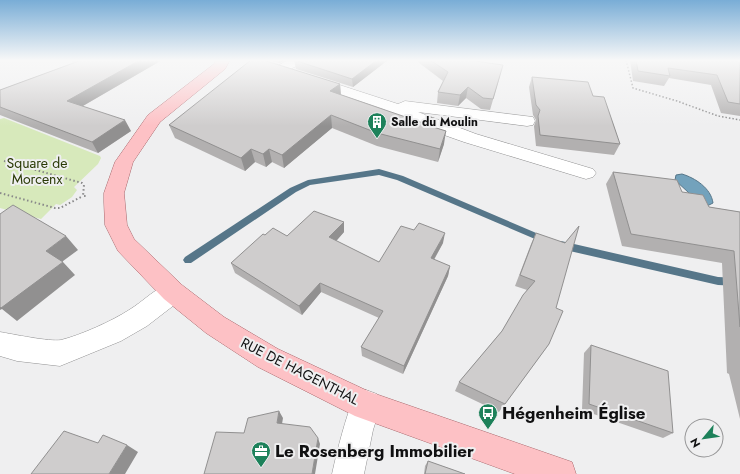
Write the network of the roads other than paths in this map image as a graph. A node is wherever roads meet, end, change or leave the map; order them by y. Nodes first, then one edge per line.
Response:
1 (200, 82) edge
2 (317, 82) edge
3 (389, 106) junction
4 (527, 120) dead end
5 (586, 173) dead end
6 (173, 292) junction
7 (0, 344) edge
8 (366, 404) junction
9 (348, 474) edge
10 (560, 474) edge

1 - 6 main road, RUE DE HAGENTHAL
2 - 3 street
3 - 4 street
3 - 5 street
6 - 7 street
6 - 8 main road, RUE DE HAGENTHAL
8 - 9 street
8 - 10 main road, RUE DE HAGENTHAL

